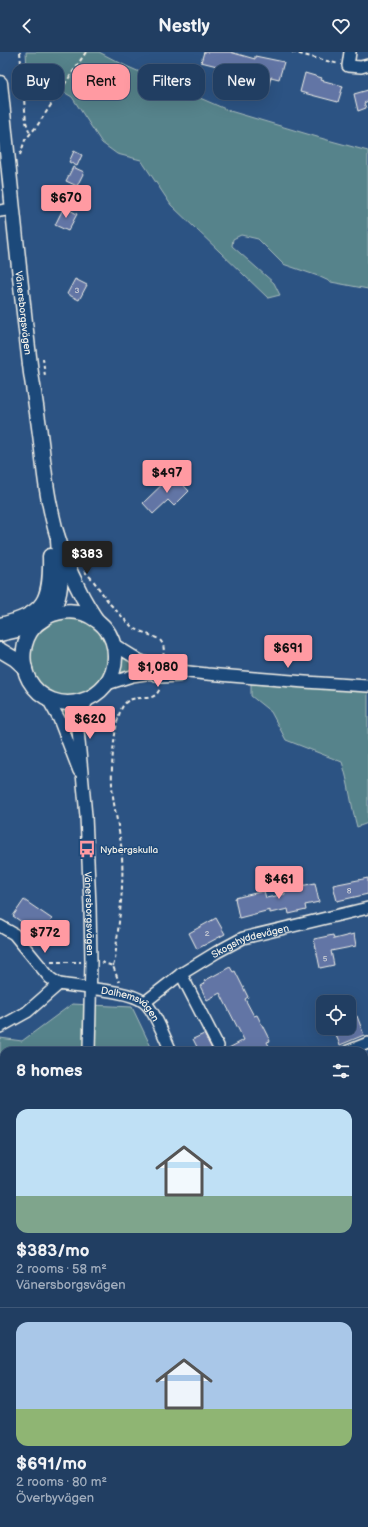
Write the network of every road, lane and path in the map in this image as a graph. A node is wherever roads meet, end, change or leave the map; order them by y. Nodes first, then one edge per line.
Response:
1 (20, 52) edge
2 (86, 52) edge
3 (292, 52) edge
4 (350, 52) edge
5 (368, 65) edge
6 (348, 66) junction
7 (0, 83) edge
8 (30, 134) junction
9 (19, 159) dead end
10 (7, 210) edge
11 (42, 351) dead end
12 (46, 382) dead end
13 (50, 505) junction
14 (58, 540) junction
15 (81, 568) dead end
16 (48, 616) junction
17 (96, 620) junction
18 (0, 625) edge
19 (35, 626) junction
20 (0, 634) edge
21 (113, 644) junction
22 (0, 650) edge
23 (25, 668) junction
24 (161, 673) junction
25 (107, 684) junction
26 (368, 686) edge
27 (46, 696) junction
28 (88, 699) junction
29 (82, 778) junction
30 (368, 908) edge
31 (0, 926) edge
32 (113, 966) dead end
33 (181, 974) junction
34 (59, 984) junction
35 (90, 989) junction
36 (145, 1002) junction
37 (0, 1027) edge
38 (368, 1043) edge
39 (218, 1046) dead end
40 (89, 1047) edge
41 (169, 1047) edge
42 (358, 1047) edge

1 - 8 path
2 - 8 path
3 - 6 path
4 - 6 street
5 - 6 street
7 - 10 main road, Vänersborgsvägen
8 - 9 path
10 - 13 main road, Vänersborgsvägen
11 - 12 path
13 - 14 main road, Vänersborgsvägen
13 - 18 main road
14 - 16 main road, Vänersborgsvägen
14 - 17 main road, Vänersborgsvägen
15 - 24 path
16 - 17 main road
16 - 19 main road, Vänersborgsvägen
17 - 21 main road, Vänersborgsvägen
19 - 20 main road
19 - 23 main road, Vänersborgsvägen
21 - 24 street
21 - 25 main road, Vänersborgsvägen
22 - 23 main road
23 - 27 main road, Vänersborgsvägen
24 - 25 street
24 - 26 street
24 - 32 path
25 - 28 main road, Vänersborgsvägen
27 - 28 main road
27 - 29 street, Vänersborgsvägen
28 - 29 street, Vänersborgsvägen
29 - 35 street, Vänersborgsvägen
30 - 33 street, Skogshyddevägen
31 - 34 street
33 - 36 street, Skogshyddevägen
33 - 39 street
34 - 35 street, Dalhemsvägen
34 - 37 street
35 - 36 street, Dalhemsvägen
35 - 40 street, Vänersborgsvägen
36 - 41 street, Dalhemsvägen
38 - 42 street

